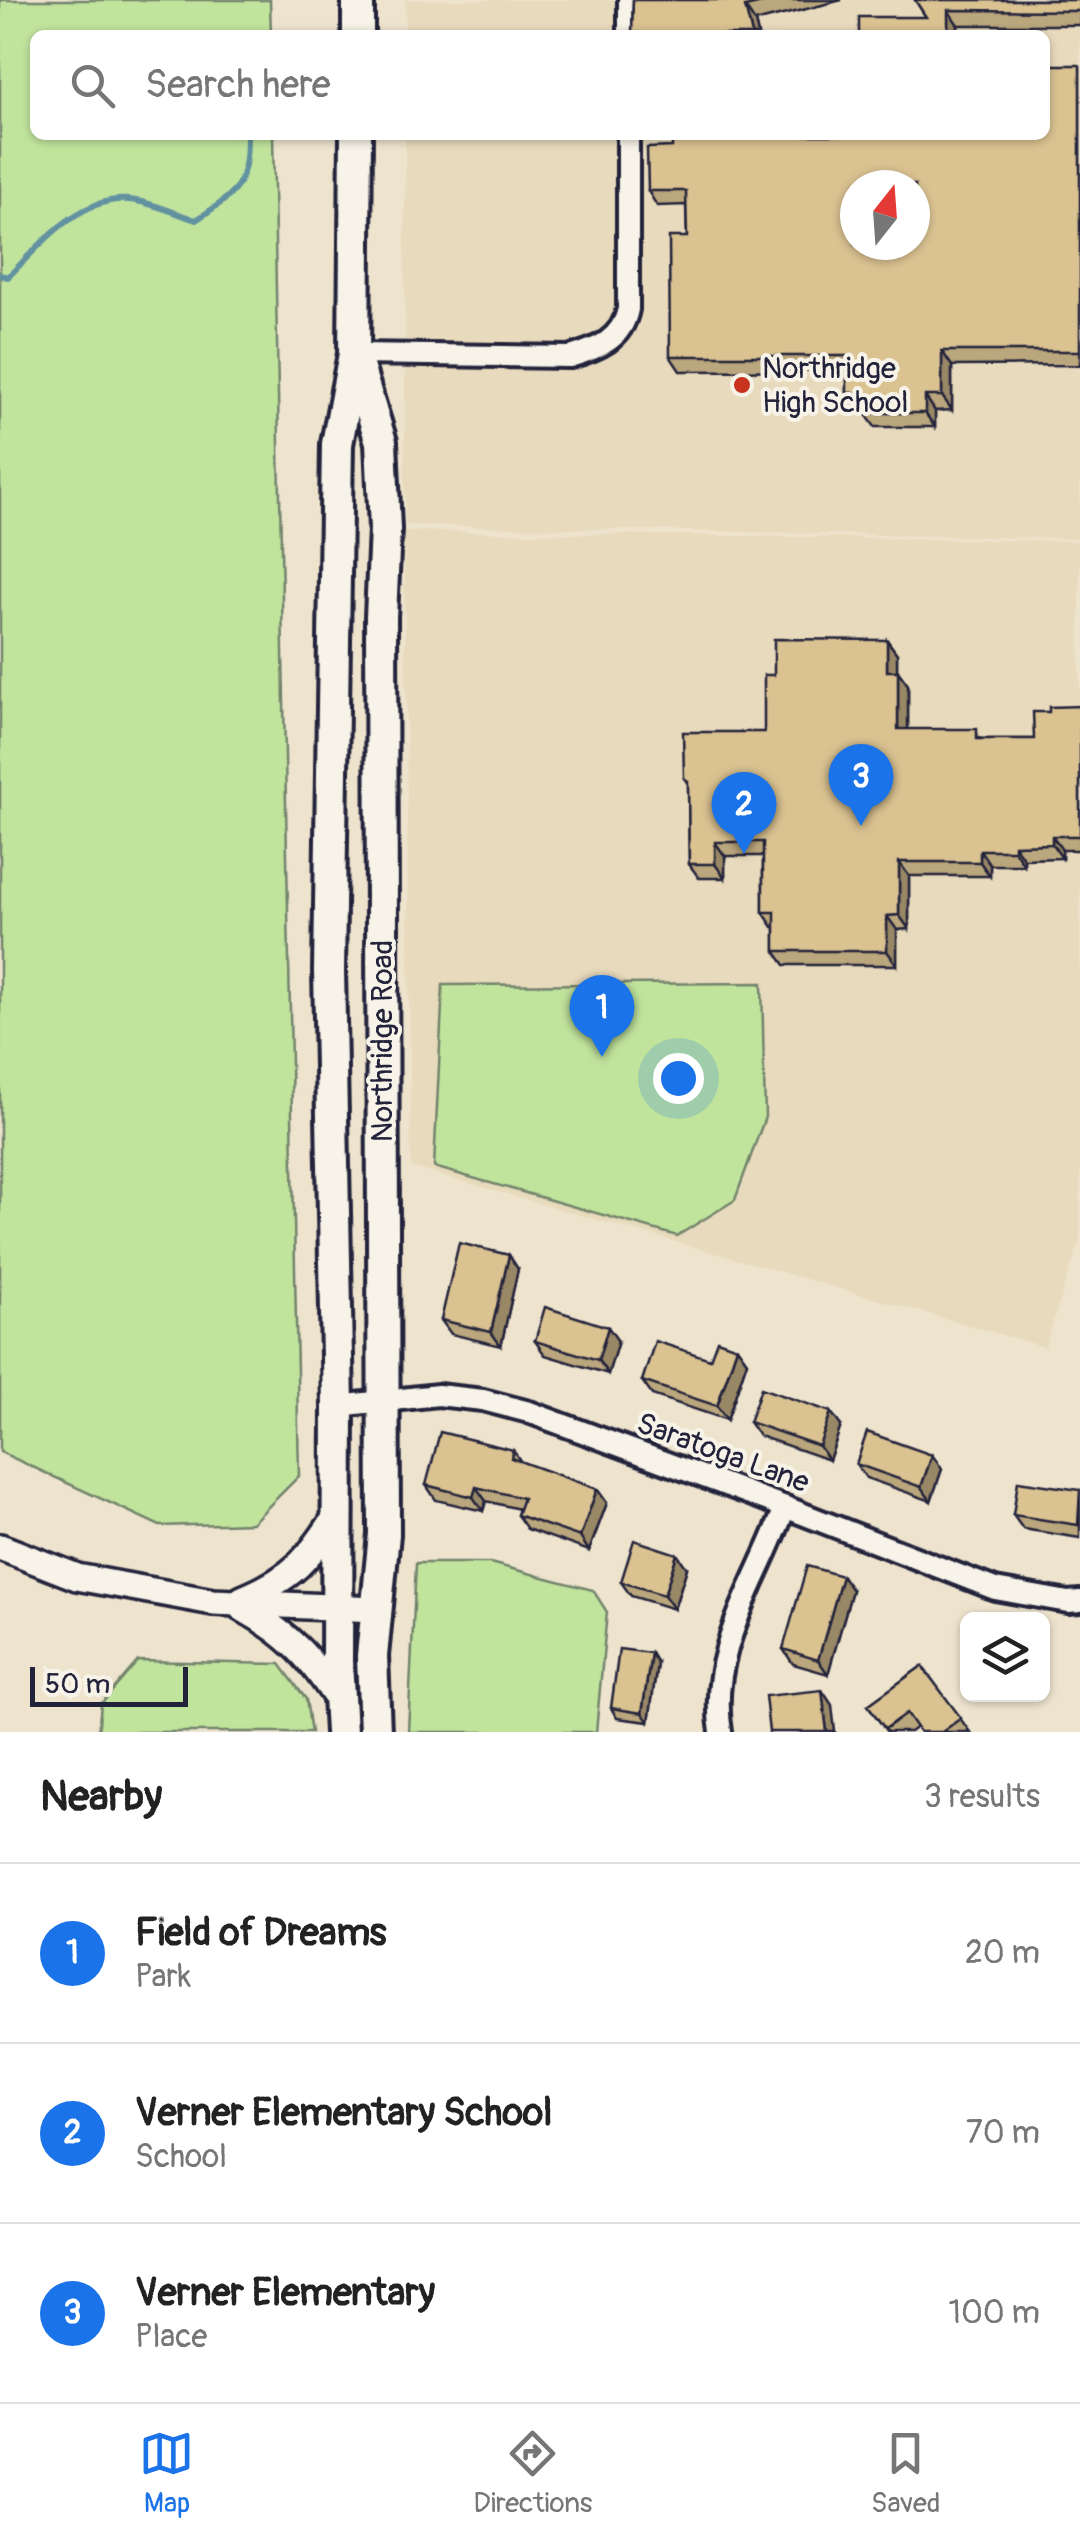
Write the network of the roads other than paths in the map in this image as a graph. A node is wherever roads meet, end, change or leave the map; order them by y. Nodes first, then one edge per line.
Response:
1 (358, 0) edge
2 (628, 0) edge
3 (358, 30) edge
4 (628, 30) edge
5 (356, 140) edge
6 (628, 140) edge
7 (354, 354) junction
8 (384, 1400) junction
9 (338, 1406) junction
10 (784, 1507) junction
11 (338, 1513) junction
12 (0, 1547) edge
13 (1080, 1601) edge
14 (233, 1603) junction
15 (338, 1609) junction
16 (376, 1609) junction
17 (340, 1718) edge
18 (375, 1732) edge
19 (720, 1732) edge

1 - 3 main road
2 - 4 street
5 - 7 main road, Northridge Road
6 - 7 street
7 - 8 main road, Northridge Road
7 - 9 main road, Northridge Road
8 - 9 street, Saratoga Lane
8 - 10 street, Saratoga Lane
8 - 16 main road, Northridge Road
9 - 11 main road, Northridge Road
10 - 13 street, Saratoga Lane
10 - 19 street
11 - 14 street
11 - 15 main road, Northridge Road
12 - 14 street
14 - 15 street
14 - 17 street
15 - 16 street
15 - 17 main road, Northridge Road
16 - 18 main road, Northridge Road

